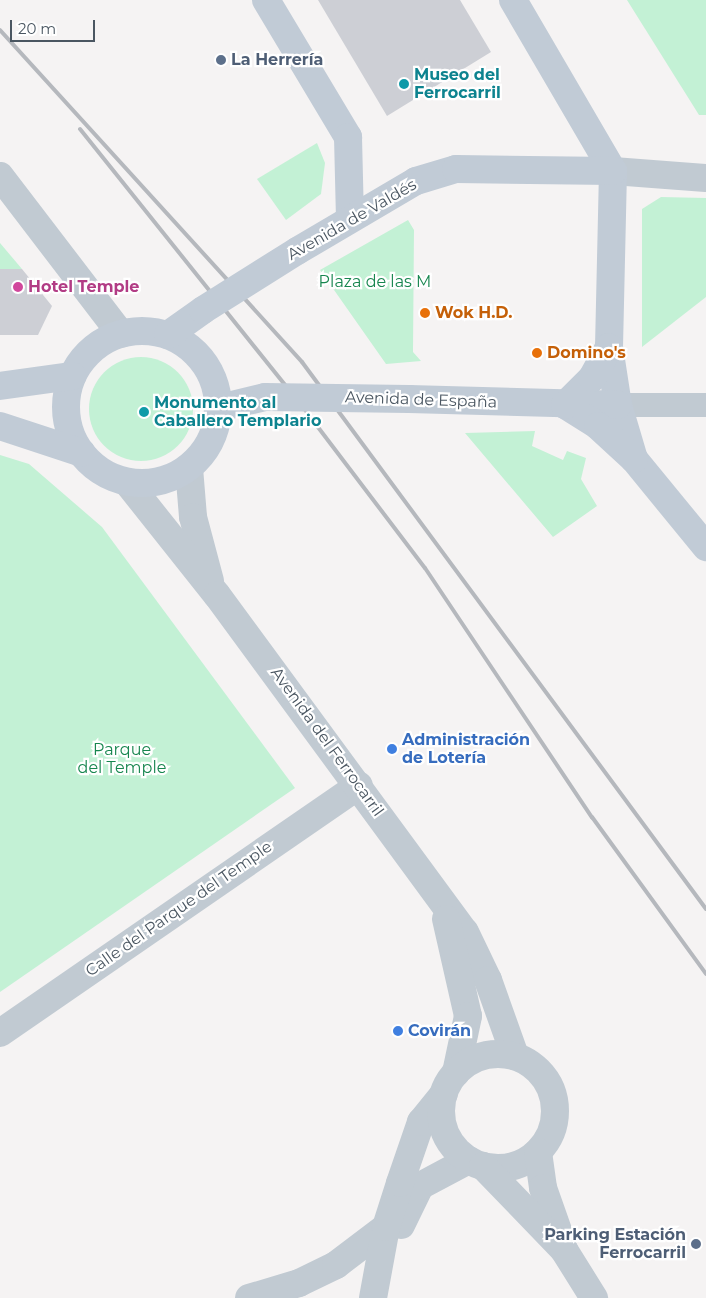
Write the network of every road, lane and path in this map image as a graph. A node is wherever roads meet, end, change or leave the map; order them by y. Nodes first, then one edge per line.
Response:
1 (266, 0) edge
2 (512, 0) edge
3 (613, 171) junction
4 (1, 177) edge
5 (706, 178) edge
6 (350, 218) junction
7 (121, 334) junction
8 (168, 335) junction
9 (609, 347) junction
10 (72, 376) junction
11 (0, 386) edge
12 (565, 405) junction
13 (618, 405) junction
14 (706, 405) edge
15 (219, 408) junction
16 (0, 426) edge
17 (82, 453) junction
18 (634, 459) junction
19 (189, 468) junction
20 (127, 482) junction
21 (706, 547) edge
22 (212, 587) junction
23 (359, 785) junction
24 (441, 898) junction
25 (0, 1034) edge
26 (515, 1056) junction
27 (450, 1083) junction
28 (538, 1152) junction
29 (476, 1163) junction
30 (386, 1227) junction
31 (564, 1250) junction
32 (373, 1297) edge
33 (249, 1298) edge
34 (594, 1298) edge

1 - 6 main road
2 - 3 main road
3 - 5 street, Avenida de Valdés
3 - 6 main road, Avenida de Valdés
3 - 9 main road
4 - 7 street
6 - 8 main road, Avenida de Valdés, bridge
7 - 8 main road
7 - 10 main road
8 - 15 main road
9 - 12 main road
9 - 13 main road
10 - 11 main road
10 - 17 main road
12 - 13 main road, Avenida de España
12 - 15 main road, Avenida de España, bridge
12 - 18 main road
13 - 14 street, Avenida de España
13 - 18 main road
15 - 19 main road
16 - 17 main road
17 - 20 main road
18 - 21 main road
19 - 20 main road
19 - 22 street, Avenida del Ferrocarril
20 - 22 street, Avenida del Ferrocarril
22 - 23 street, Avenida del Ferrocarril
23 - 24 street, Avenida del Ferrocarril
23 - 25 street, Calle del Parque del Temple
24 - 26 street, Avenida del Ferrocarril
24 - 27 street, Avenida del Ferrocarril
26 - 27 street
26 - 28 street
27 - 29 street
27 - 30 street
28 - 29 street
28 - 31 street
29 - 31 street
29 - 32 street
30 - 32 street
30 - 33 street
31 - 34 street

